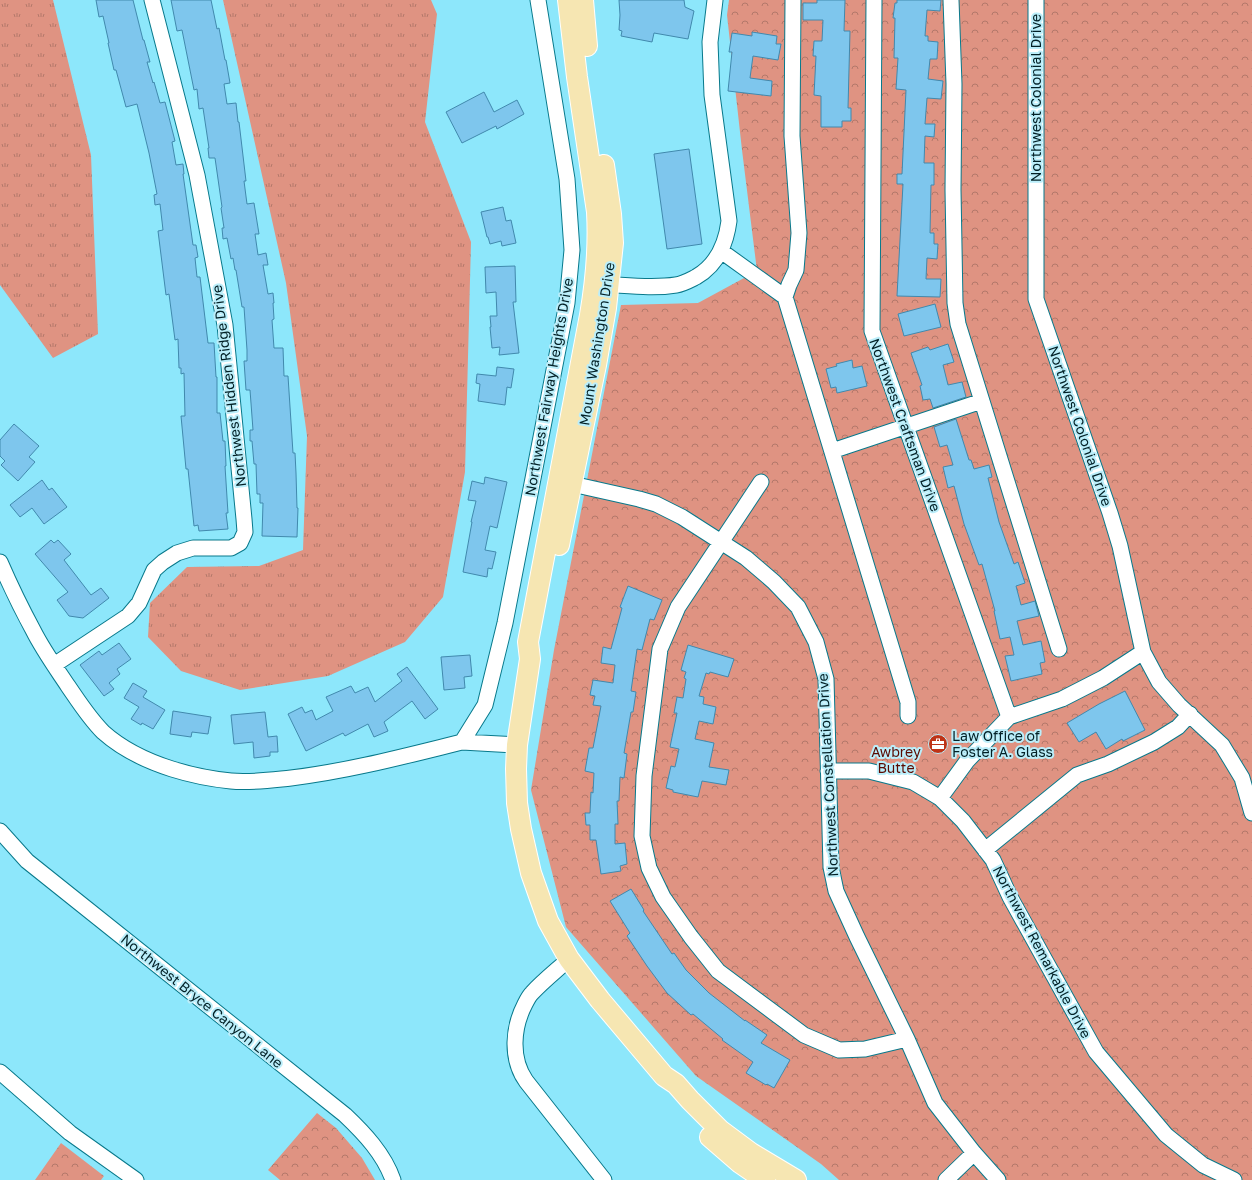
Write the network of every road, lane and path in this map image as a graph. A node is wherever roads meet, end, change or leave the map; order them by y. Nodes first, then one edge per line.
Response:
1 (152, 0) edge
2 (538, 0) edge
3 (568, 0) edge
4 (583, 0) edge
5 (715, 0) edge
6 (793, 0) edge
7 (874, 0) edge
8 (951, 0) edge
9 (1036, 0) edge
10 (721, 251) junction
11 (602, 284) junction
12 (785, 297) junction
13 (982, 401) junction
14 (906, 426) junction
15 (832, 451) junction
16 (565, 482) junction
17 (761, 482) dead end
18 (721, 543) junction
19 (0, 562) edge
20 (1059, 649) dead end
21 (1143, 652) junction
22 (54, 665) junction
23 (1190, 714) junction
24 (908, 716) dead end
25 (1009, 717) junction
26 (462, 742) junction
27 (517, 745) junction
28 (828, 771) junction
29 (940, 798) junction
30 (1252, 813) edge
31 (0, 831) edge
32 (985, 850) junction
33 (569, 959) junction
34 (907, 1039) junction
35 (0, 1072) edge
36 (664, 1076) junction
37 (974, 1153) junction
38 (136, 1180) edge
39 (392, 1180) edge
40 (604, 1180) edge
41 (765, 1180) edge
42 (796, 1180) edge
43 (946, 1180) edge
44 (998, 1180) edge
45 (1234, 1180) edge

1 - 22 street, Northwest Hidden Ridge Drive
2 - 26 street, Northwest Fairway Heights Drive
3 - 11 main road, Mount Washington Drive
4 - 11 main road, Mount Washington Drive
5 - 10 street
6 - 12 street
7 - 14 street, Northwest Craftsman Drive
8 - 13 street
9 - 21 street, Northwest Colonial Drive
10 - 11 street
10 - 12 street
11 - 16 main road, Mount Washington Drive
12 - 15 street
13 - 14 street
13 - 20 street
14 - 15 street
14 - 25 street, Northwest Craftsman Drive
15 - 24 street
16 - 18 street, Northwest Constellation Drive
16 - 27 main road, Mount Washington Drive
17 - 18 street
18 - 28 street, Northwest Constellation Drive
18 - 34 street
19 - 22 street
21 - 23 street, Northwest Colonial Drive
21 - 25 street
22 - 26 street
23 - 30 street, Northwest Colonial Drive
23 - 32 street
25 - 29 street
26 - 27 street
27 - 33 main road, Mount Washington Drive
28 - 29 street, Northwest Remarkable Drive
28 - 34 street, Northwest Constellation Drive
29 - 32 street, Northwest Remarkable Drive
31 - 39 street, Northwest Bryce Canyon Lane
32 - 45 street, Northwest Remarkable Drive
33 - 36 main road, Mount Washington Drive
33 - 40 street
34 - 37 street, Northwest Constellation Drive
35 - 38 street
36 - 41 main road, Mount Washington Drive
36 - 42 main road, Mount Washington Drive
37 - 43 street
37 - 44 street, Northwest Constellation Drive

